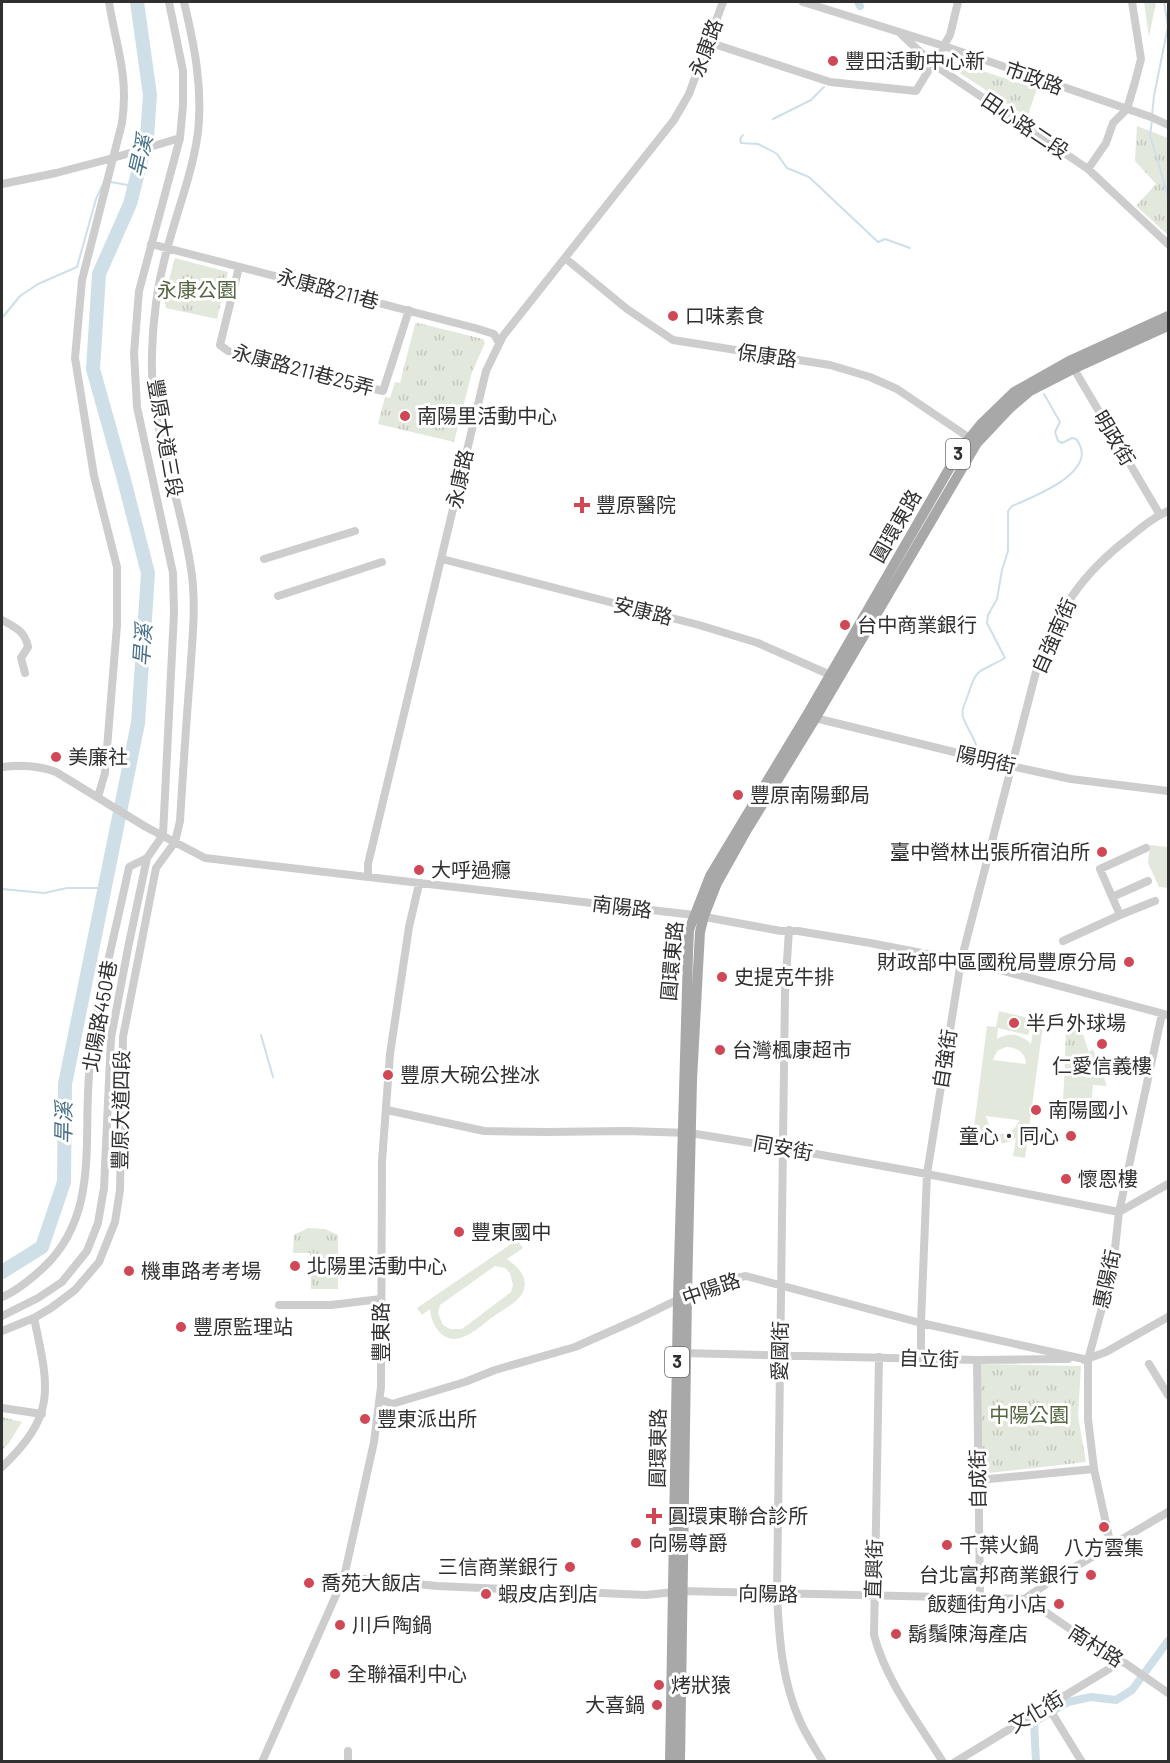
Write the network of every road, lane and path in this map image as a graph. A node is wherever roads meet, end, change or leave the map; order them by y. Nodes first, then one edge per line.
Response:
1 (109, 2) edge
2 (169, 2) edge
3 (184, 2) edge
4 (723, 2) edge
5 (803, 2) edge
6 (958, 2) edge
7 (1132, 2) edge
8 (899, 32) junction
9 (708, 42) junction
10 (945, 46) junction
11 (933, 64) junction
12 (1127, 110) junction
13 (1164, 123) edge
14 (180, 138) junction
15 (116, 157) junction
16 (1088, 169) junction
17 (2, 184) edge
18 (151, 244) junction
19 (1168, 244) edge
20 (167, 247) junction
21 (565, 258) junction
22 (239, 267) junction
23 (409, 310) junction
24 (1168, 316) edge
25 (1168, 326) edge
26 (500, 343) junction
27 (1071, 365) junction
28 (973, 441) junction
29 (1164, 513) edge
30 (355, 531) dead end
31 (442, 558) junction
32 (264, 559) dead end
33 (382, 562) dead end
34 (278, 596) dead end
35 (2, 620) edge
36 (25, 674) dead end
37 (835, 677) junction
38 (811, 717) junction
39 (1011, 766) junction
40 (2, 767) edge
41 (1168, 791) edge
42 (100, 798) junction
43 (163, 835) junction
44 (175, 842) junction
45 (1146, 848) dead end
46 (147, 858) junction
47 (368, 878) junction
48 (1148, 881) dead end
49 (418, 884) junction
50 (1112, 897) junction
51 (1155, 901) dead end
52 (1120, 915) junction
53 (699, 916) junction
54 (789, 930) junction
55 (1063, 941) dead end
56 (961, 961) junction
57 (1165, 1014) edge
58 (387, 1110) junction
59 (686, 1133) junction
60 (783, 1148) junction
61 (927, 1174) junction
62 (1168, 1184) edge
63 (1119, 1212) junction
64 (781, 1286) junction
65 (2, 1297) edge
66 (682, 1297) junction
67 (381, 1299) junction
68 (279, 1305) dead end
69 (2, 1316) edge
70 (1168, 1317) edge
71 (34, 1318) junction
72 (921, 1323) junction
73 (2, 1331) edge
74 (682, 1353) junction
75 (780, 1355) junction
76 (879, 1357) junction
77 (921, 1358) junction
78 (977, 1360) junction
79 (1088, 1360) junction
80 (1149, 1364) dead end
81 (1168, 1395) edge
82 (380, 1399) junction
83 (2, 1408) edge
84 (42, 1414) junction
85 (2, 1467) edge
86 (1094, 1469) junction
87 (978, 1480) junction
88 (1168, 1512) edge
89 (1110, 1546) junction
90 (344, 1577) junction
91 (678, 1591) junction
92 (777, 1594) junction
93 (873, 1595) junction
94 (980, 1598) junction
95 (1024, 1599) junction
96 (1115, 1660) junction
97 (1168, 1693) edge
98 (1047, 1705) junction
99 (348, 1751) dead end
100 (261, 1761) edge
101 (348, 1761) edge
102 (670, 1761) edge
103 (680, 1761) edge
104 (823, 1761) edge
105 (943, 1761) edge
106 (955, 1761) edge
107 (1082, 1761) edge

1 - 15 street
2 - 14 street, 豐原大道三段
3 - 20 street, 豐原大道三段
4 - 9 street, 永康路
5 - 8 street, 田心路二段
6 - 10 street
7 - 12 street
8 - 10 street, 市政路
8 - 11 street, 田心路二段
9 - 11 street
9 - 21 street, 永康路
10 - 11 street
10 - 12 street, 市政路
11 - 16 street, 田心路二段
12 - 13 street, 市政路
12 - 16 street
14 - 15 street
14 - 18 street, 豐原大道三段
15 - 17 street
15 - 42 street
16 - 19 street, 田心路二段
18 - 20 street, 永康路211巷
18 - 43 street, 豐原大道三段
20 - 22 street, 永康路211巷
20 - 44 street, 豐原大道三段
21 - 26 street, 永康路
21 - 28 street, 保康路
22 - 23 street, 永康路211巷
22 - 23 street, 永康路211巷25弄
23 - 26 street, 永康路211巷
24 - 27 main road, 圓環東路 / 3
25 - 27 main road, 圓環東路 / 3
26 - 31 street, 永康路
27 - 28 main road, 圓環東路 / 3
27 - 29 street, 明政街
28 - 37 main road, 圓環東路 / 3
29 - 39 street, 自強南街
30 - 32 street
31 - 37 street, 安康路
31 - 47 street, 永康路
33 - 34 street
35 - 36 street
37 - 38 main road, 圓環東路 / 3
38 - 39 street, 陽明街
38 - 53 main road, 圓環東路 / 3
39 - 41 street, 陽明街
39 - 56 street, 自強街
40 - 42 street
42 - 43 street, 南陽路
43 - 44 street, 南陽路
43 - 46 street, 豐原大道四段
44 - 47 street, 南陽路
44 - 71 street, 豐原大道四段
45 - 50 street
46 - 65 street, 北陽路450巷
46 - 69 street, 豐原大道四段
47 - 49 street, 南陽路
48 - 50 street
49 - 53 street, 南陽路
49 - 58 street, 豐東路
50 - 52 street
51 - 52 street
52 - 55 street
53 - 54 street, 南陽路
53 - 59 main road, 圓環東路 / 3
54 - 56 street, 南陽路
54 - 60 street, 愛國街
56 - 57 street, 南陽路
56 - 61 street, 自強街
57 - 63 street, 惠陽街
58 - 59 street, 同安街
58 - 67 street, 豐東路
59 - 60 street, 同安街
59 - 66 main road, 圓環東路 / 3
60 - 61 street, 同安街
60 - 64 street, 愛國街
61 - 63 street, 同安街
61 - 72 street, 自強街
62 - 63 street
63 - 79 street, 惠陽街
64 - 66 street, 中陽路
64 - 72 street, 中陽路
64 - 75 street, 愛國街
66 - 74 main road, 圓環東路 / 3
66 - 82 street, 中陽路
67 - 68 street
67 - 82 street, 豐東路
70 - 79 street, 自立街
71 - 73 street, 豐原大道四段
71 - 84 street
72 - 77 street, 自強街
72 - 79 street, 中陽路
74 - 75 street, 自立街
74 - 91 main road, 圓環東路 / 3
75 - 76 street, 自立街
75 - 92 street, 愛國街
76 - 77 street, 自立街
76 - 93 street, 直興街
77 - 78 street, 自立街
78 - 79 street, 自立街
78 - 87 street, 自成街
79 - 86 street, 惠陽街
80 - 81 street
82 - 90 street, 豐東路
83 - 84 street
84 - 85 street
86 - 87 street
86 - 89 street, 惠陽街
87 - 94 street, 自成街
88 - 89 street
89 - 95 street
90 - 91 street, 向陽路
90 - 100 street, 豐東路
91 - 92 street, 向陽路
91 - 102 main road, 圓環東路 / 3
91 - 103 main road, 圓環東路 / 3
92 - 93 street, 向陽路
92 - 104 street, 愛國街
93 - 94 street, 向陽路
93 - 105 street, 直興街
94 - 95 street, 向陽路
95 - 96 street, 南村路
96 - 97 street, 南村路
96 - 98 street, 文化街
98 - 106 street, 文化街
98 - 107 street
99 - 101 street

